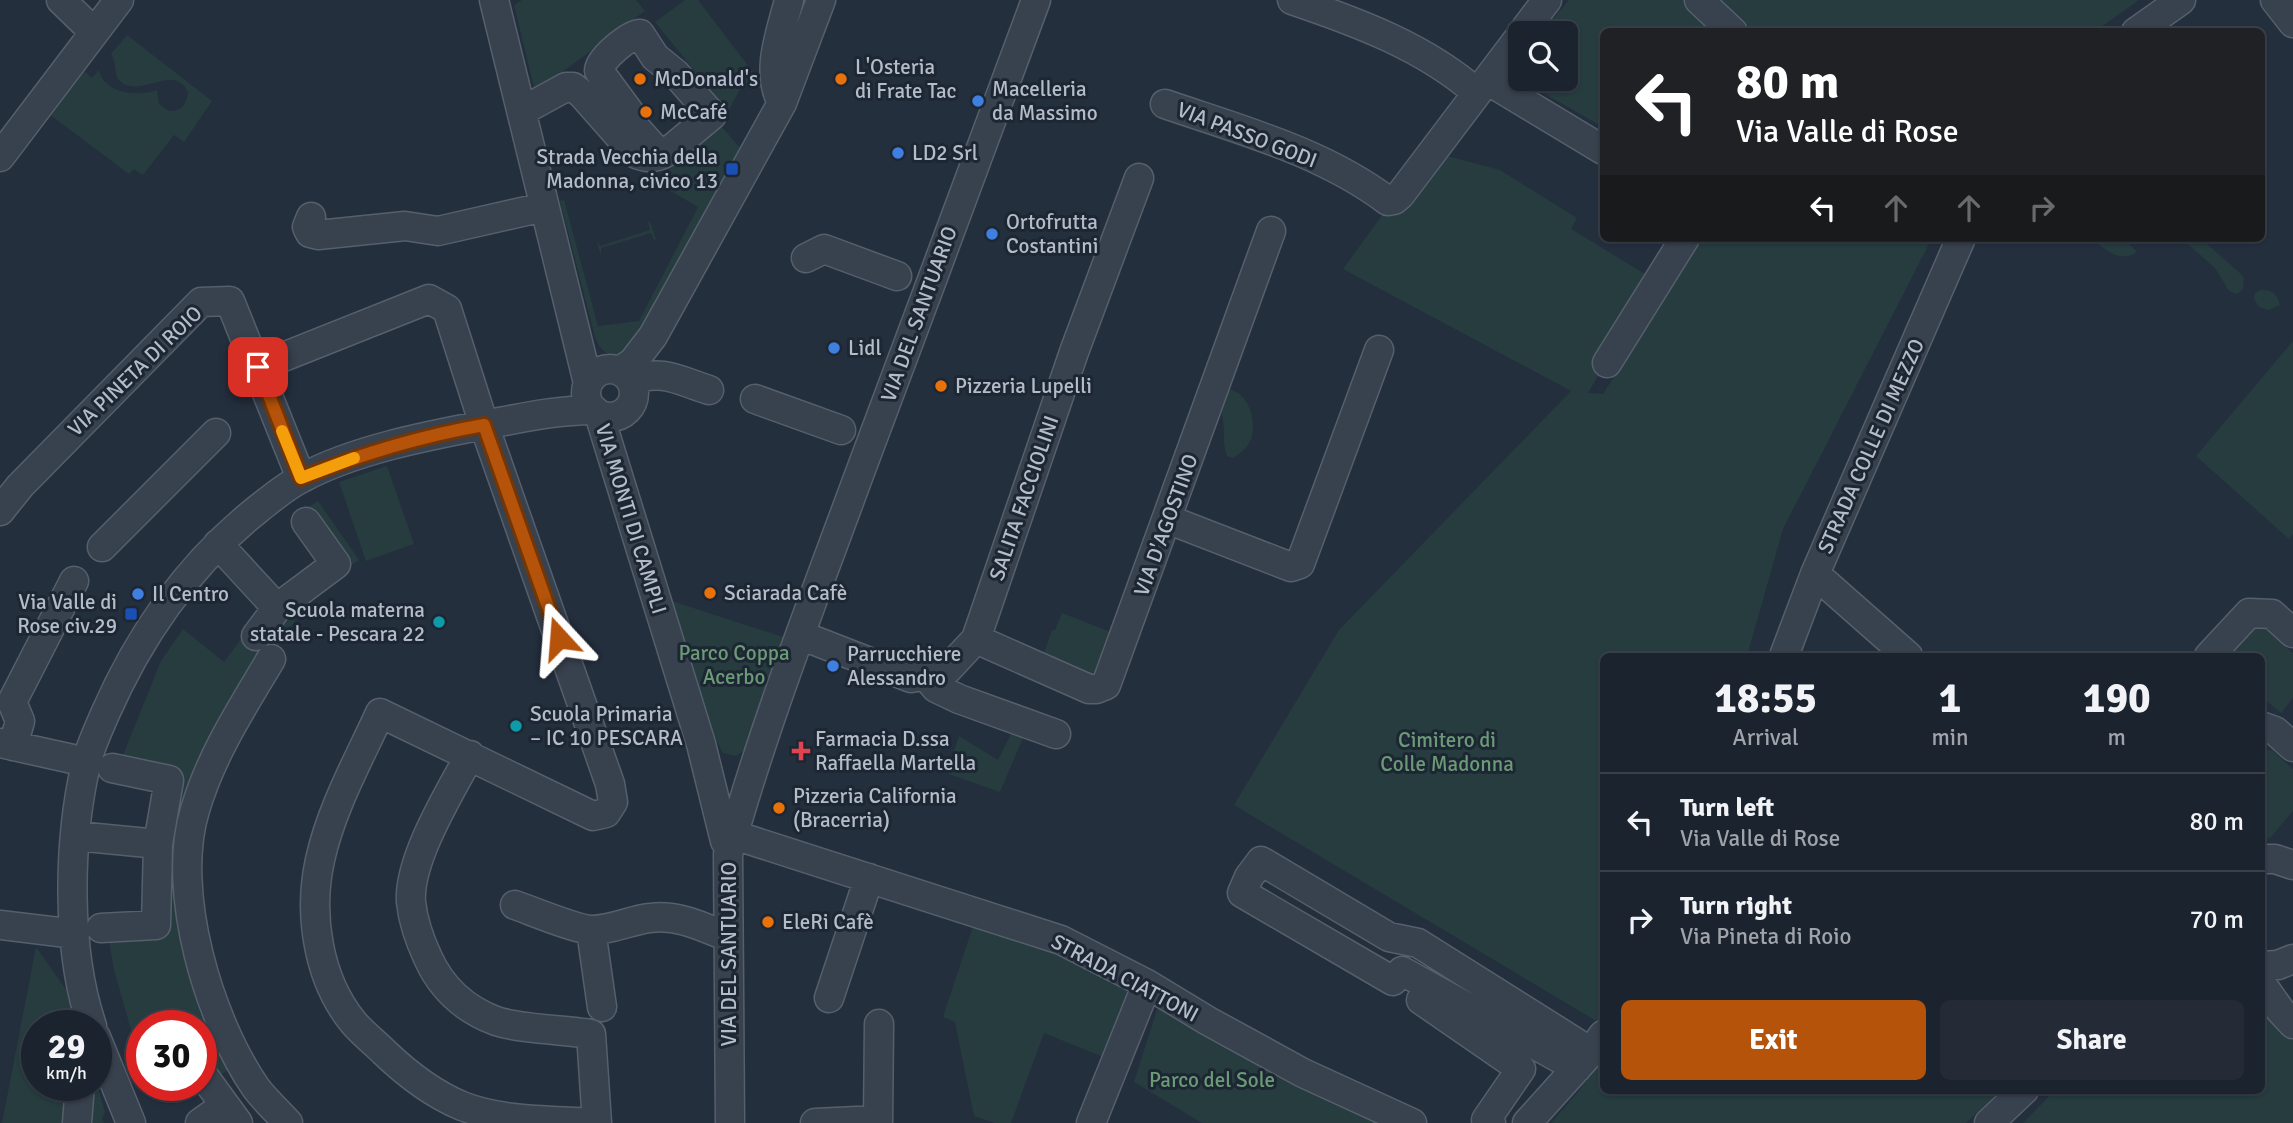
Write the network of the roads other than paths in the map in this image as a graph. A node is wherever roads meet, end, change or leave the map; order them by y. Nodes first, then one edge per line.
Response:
1 (61, 0) edge
2 (119, 0) edge
3 (494, 0) edge
4 (789, 0) edge
5 (821, 0) edge
6 (1037, 0) edge
7 (1293, 0) edge
8 (1547, 0) edge
9 (1699, 0) edge
10 (2181, 0) edge
11 (2275, 0) edge
12 (1531, 21) edge
13 (2293, 23) edge
14 (1729, 28) edge
15 (2142, 28) edge
16 (94, 32) junction
17 (1508, 52) edge
18 (1482, 87) junction
19 (782, 103) junction
20 (1166, 104) dead end
21 (522, 111) junction
22 (1600, 148) edge
23 (663, 154) junction
24 (0, 157) edge
25 (1139, 178) dead end
26 (544, 207) junction
27 (311, 217) dead end
28 (1271, 231) dead end
29 (1683, 242) edge
30 (1959, 242) edge
31 (806, 258) dead end
32 (897, 276) dead end
33 (1379, 350) dead end
34 (1607, 363) dead end
35 (258, 367) junction
36 (603, 388) junction
37 (709, 390) dead end
38 (755, 399) dead end
39 (484, 425) junction
40 (841, 430) dead end
41 (216, 433) dead end
42 (301, 478) junction
43 (0, 511) edge
44 (1167, 519) junction
45 (306, 522) dead end
46 (218, 544) junction
47 (102, 547) dead end
48 (1815, 574) junction
49 (74, 580) dead end
50 (277, 608) junction
51 (797, 629) junction
52 (2293, 633) edge
53 (256, 636) dead end
54 (976, 639) junction
55 (1785, 653) edge
56 (1905, 653) edge
57 (2211, 653) edge
58 (271, 659) dead end
59 (926, 676) junction
60 (2265, 727) edge
61 (1056, 734) dead end
62 (762, 742) junction
63 (701, 744) junction
64 (6, 745) edge
65 (2293, 747) edge
66 (470, 755) junction
67 (99, 765) junction
68 (76, 836) junction
69 (732, 839) junction
70 (158, 844) junction
71 (2265, 859) edge
72 (2293, 865) edge
73 (869, 878) junction
74 (515, 905) dead end
75 (0, 925) edge
76 (591, 930) junction
77 (88, 931) junction
78 (728, 937) junction
79 (1418, 943) junction
80 (2293, 959) edge
81 (1398, 976) junction
82 (2265, 978) edge
83 (2265, 983) edge
84 (1147, 984) junction
85 (829, 998) dead end
86 (601, 1007) dead end
87 (88, 1010) edge
88 (879, 1024) dead end
89 (2293, 1024) edge
90 (1590, 1052) edge
91 (112, 1076) edge
92 (217, 1094) edge
93 (2020, 1094) edge
94 (79, 1101) edge
95 (231, 1114) edge
96 (878, 1122) edge
97 (77, 1123) edge
98 (131, 1123) edge
99 (201, 1123) edge
100 (288, 1123) edge
101 (596, 1123) edge
102 (730, 1123) edge
103 (815, 1123) edge
104 (1091, 1123) edge
105 (1412, 1123) edge
106 (1491, 1123) edge
107 (1527, 1123) edge
108 (1990, 1123) edge

1 - 16 street
2 - 16 street
3 - 21 street, VIA MONTI DI CAMPLI
4 - 19 street
5 - 19 street
6 - 51 street, VIA DEL SANTUARIO
7 - 18 street
8 - 12 street, VIA PASSO GODI
9 - 14 street
10 - 15 street
11 - 13 street
16 - 24 street
17 - 18 street, VIA PASSO GODI
18 - 20 street, VIA PASSO GODI
18 - 22 street
19 - 36 street
21 - 23 street
21 - 26 street, VIA MONTI DI CAMPLI
23 - 23 street
25 - 54 street, SALITA FACCIOLINI
26 - 27 street
26 - 36 street, VIA MONTI DI CAMPLI
28 - 44 street, VIA D'AGOSTINO
29 - 34 street
30 - 48 street, STRADA COLLE DI MEZZO
31 - 32 street
33 - 44 street
35 - 39 street
35 - 42 street, VIA PINETA DI ROIO
35 - 43 street, VIA PINETA DI ROIO
36 - 37 street
36 - 39 street
36 - 63 street, VIA MONTI DI CAMPLI
38 - 40 street
39 - 42 street
39 - 66 street
41 - 47 street
42 - 46 street
44 - 54 street, VIA D'AGOSTINO
45 - 50 street
46 - 50 street
46 - 67 street
48 - 55 street, STRADA COLLE DI MEZZO
48 - 56 street
49 - 64 street
50 - 53 street
51 - 59 street
51 - 62 street, VIA DEL SANTUARIO
52 - 57 street
54 - 59 street, SALITA FACCIOLINI
58 - 100 street
59 - 61 street
60 - 65 street
62 - 63 street
62 - 69 street, VIA DEL SANTUARIO
63 - 69 street, VIA MONTI DI CAMPLI
64 - 67 street
66 - 101 street
66 - 101 street
67 - 68 street
67 - 70 street
68 - 70 street
68 - 77 street
69 - 73 street, STRADA CIATTONI
69 - 78 street, VIA DEL SANTUARIO
70 - 77 street
71 - 72 street
73 - 84 street, STRADA CIATTONI
73 - 85 street
74 - 76 street
75 - 77 street
76 - 78 street
76 - 86 street
77 - 87 street
78 - 102 street, VIA DEL SANTUARIO
79 - 81 street
79 - 81 street
79 - 90 street
80 - 82 street
81 - 90 street
81 - 106 street
83 - 89 street
84 - 104 street
84 - 105 street, STRADA CIATTONI
88 - 96 street
90 - 107 street
91 - 98 street
92 - 95 street
93 - 108 street
94 - 97 street
95 - 99 street
96 - 103 street

